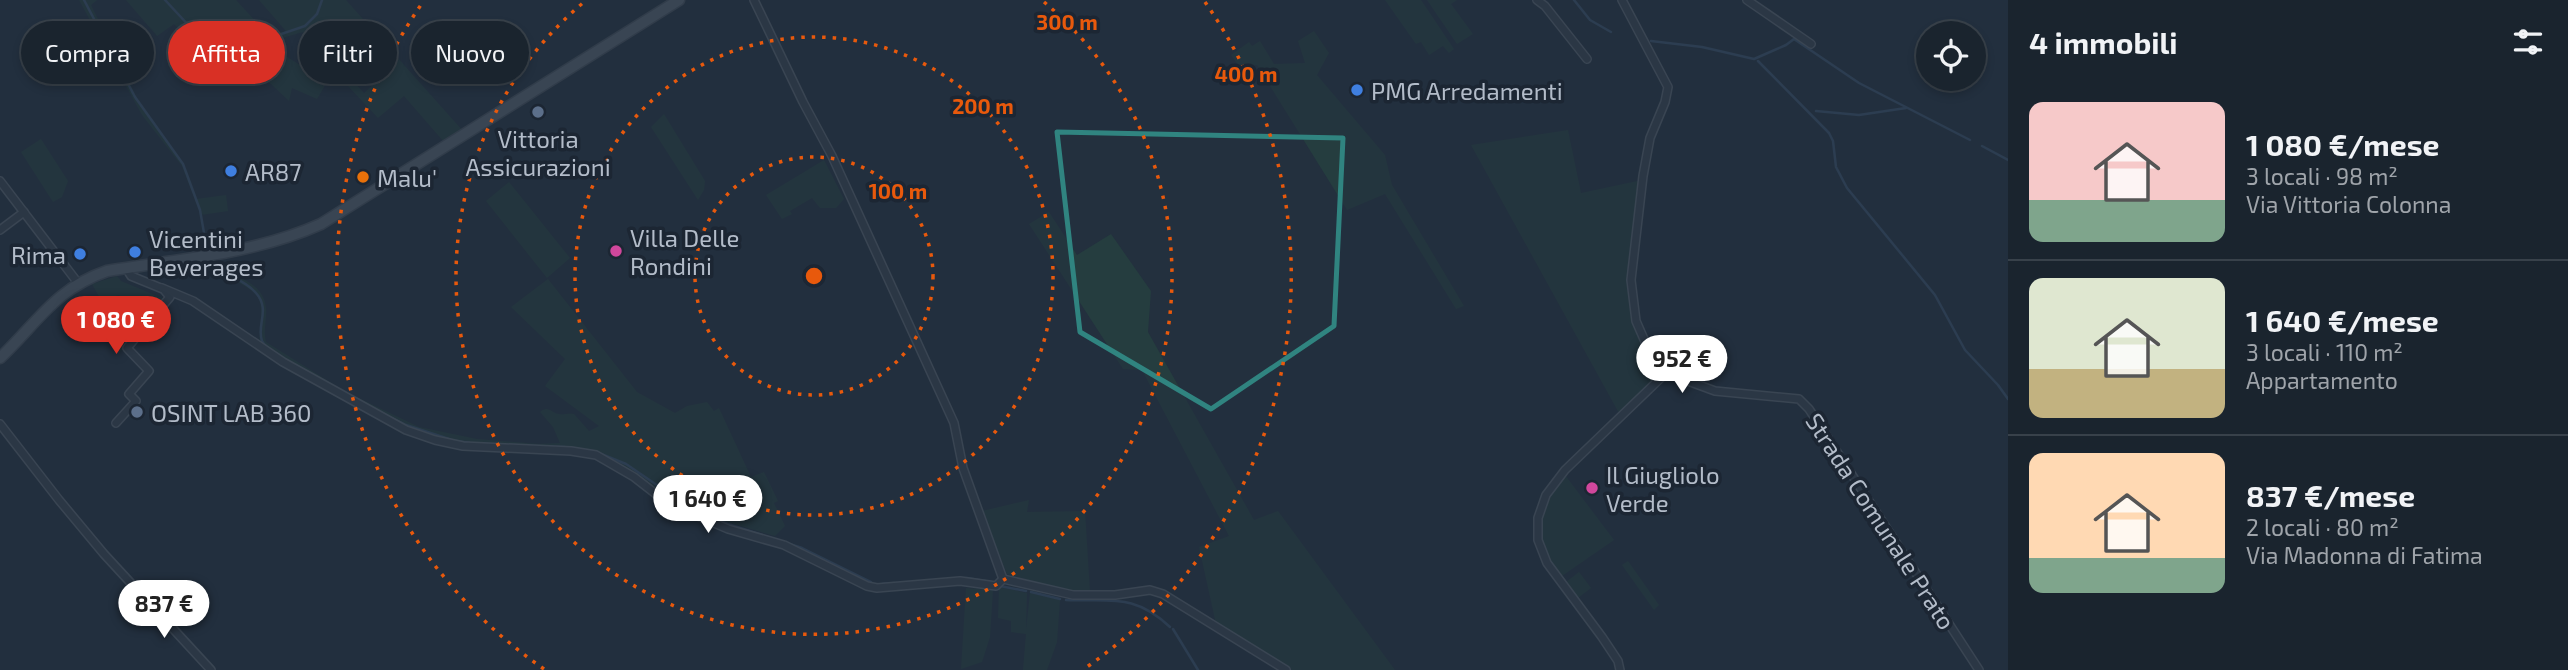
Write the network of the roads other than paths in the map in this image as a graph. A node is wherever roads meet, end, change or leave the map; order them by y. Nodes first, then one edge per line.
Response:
1 (679, 0) edge
2 (754, 0) edge
3 (1536, 0) edge
4 (1622, 0) edge
5 (1747, 0) edge
6 (1811, 44) dead end
7 (1587, 60) dead end
8 (0, 181) edge
9 (3, 192) edge
10 (24, 212) junction
11 (0, 230) edge
12 (126, 268) junction
13 (78, 283) junction
14 (163, 289) junction
15 (0, 358) edge
16 (1666, 373) junction
17 (0, 424) edge
18 (116, 424) dead end
19 (1003, 579) junction
20 (211, 670) edge
21 (1286, 670) edge
22 (1620, 670) edge
23 (1979, 670) edge

1 - 12 main road
2 - 19 street
3 - 7 street
4 - 16 street
5 - 6 street
8 - 9 street
9 - 10 street
10 - 11 street
10 - 13 street
12 - 13 main road
12 - 14 street
13 - 15 main road
14 - 18 street
14 - 19 street
16 - 22 street
16 - 23 street, Strada Comunale Prato
17 - 20 street
19 - 21 street

